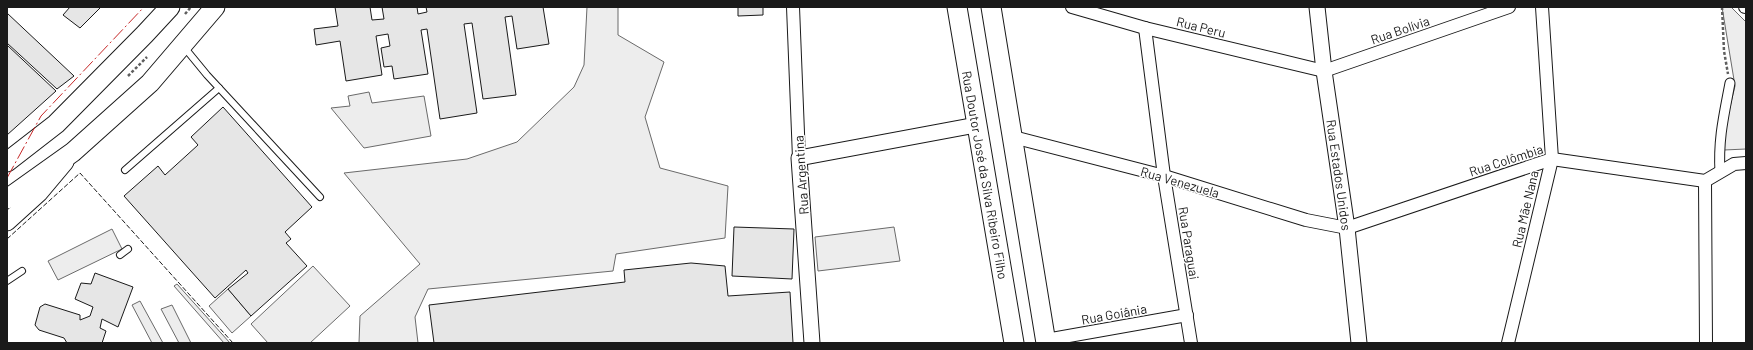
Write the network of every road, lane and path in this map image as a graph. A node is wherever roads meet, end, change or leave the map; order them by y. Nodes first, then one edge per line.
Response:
1 (170, 7) edge
2 (215, 7) edge
3 (793, 7) edge
4 (957, 7) edge
5 (991, 7) edge
6 (1072, 7) edge
7 (1317, 7) edge
8 (1508, 7) edge
9 (1542, 7) edge
10 (1722, 7) edge
11 (1145, 28) junction
12 (183, 46) junction
13 (1324, 71) junction
14 (1730, 83) joint
15 (220, 88) junction
16 (976, 125) junction
17 (1013, 137) junction
18 (73, 152) junction
19 (799, 158) junction
20 (1552, 159) junction
21 (7, 162) edge
22 (1746, 163) edge
23 (125, 170) dead end
24 (1720, 172) junction
25 (1164, 176) junction
26 (1705, 181) junction
27 (320, 197) dead end
28 (7, 200) edge
29 (7, 222) edge
30 (1347, 228) junction
31 (128, 250) dead end
32 (120, 255) dead end
33 (22, 271) dead end
34 (7, 281) edge
35 (1186, 315) junction
36 (1361, 341) edge
37 (1045, 342) edge
38 (812, 343) edge
39 (1014, 343) edge
40 (1191, 343) edge
41 (1508, 343) edge
42 (1706, 343) edge

1 - 21 main road
2 - 12 main road
3 - 19 street, Rua Argentina
4 - 16 main road, Rua Doutor José da Silva Ribeiro Filho
5 - 17 main road
6 - 11 street, Rua Peru
7 - 13 street, Rua Estados Unidos
8 - 13 street, Rua Bolívia
9 - 20 street, Rua Mãe Nana
10 - 14 path
11 - 13 street, Rua Peru
11 - 25 street, Rua Paraguai
12 - 15 lane
12 - 18 main road
13 - 30 street, Rua Estados Unidos
14 - 24 street
15 - 23 lane
15 - 27 lane
16 - 19 street
16 - 39 main road, Rua Doutor José da Silva Ribeiro Filho
17 - 25 street, Rua Venezuela
17 - 37 main road
18 - 28 main road
18 - 29 main road
19 - 38 street, Rua Argentina
20 - 26 street, Rua Colômbia
20 - 30 street, Rua Colômbia
20 - 41 street, Rua Mãe Nana
22 - 24 street
24 - 26 street
25 - 30 street, Rua Venezuela
25 - 35 street, Rua Paraguai
26 - 42 street
30 - 36 street, Rua Estados Unidos
31 - 32 lane
33 - 34 lane
35 - 37 street, Rua Goiânia
35 - 40 street, Rua Paraguai

